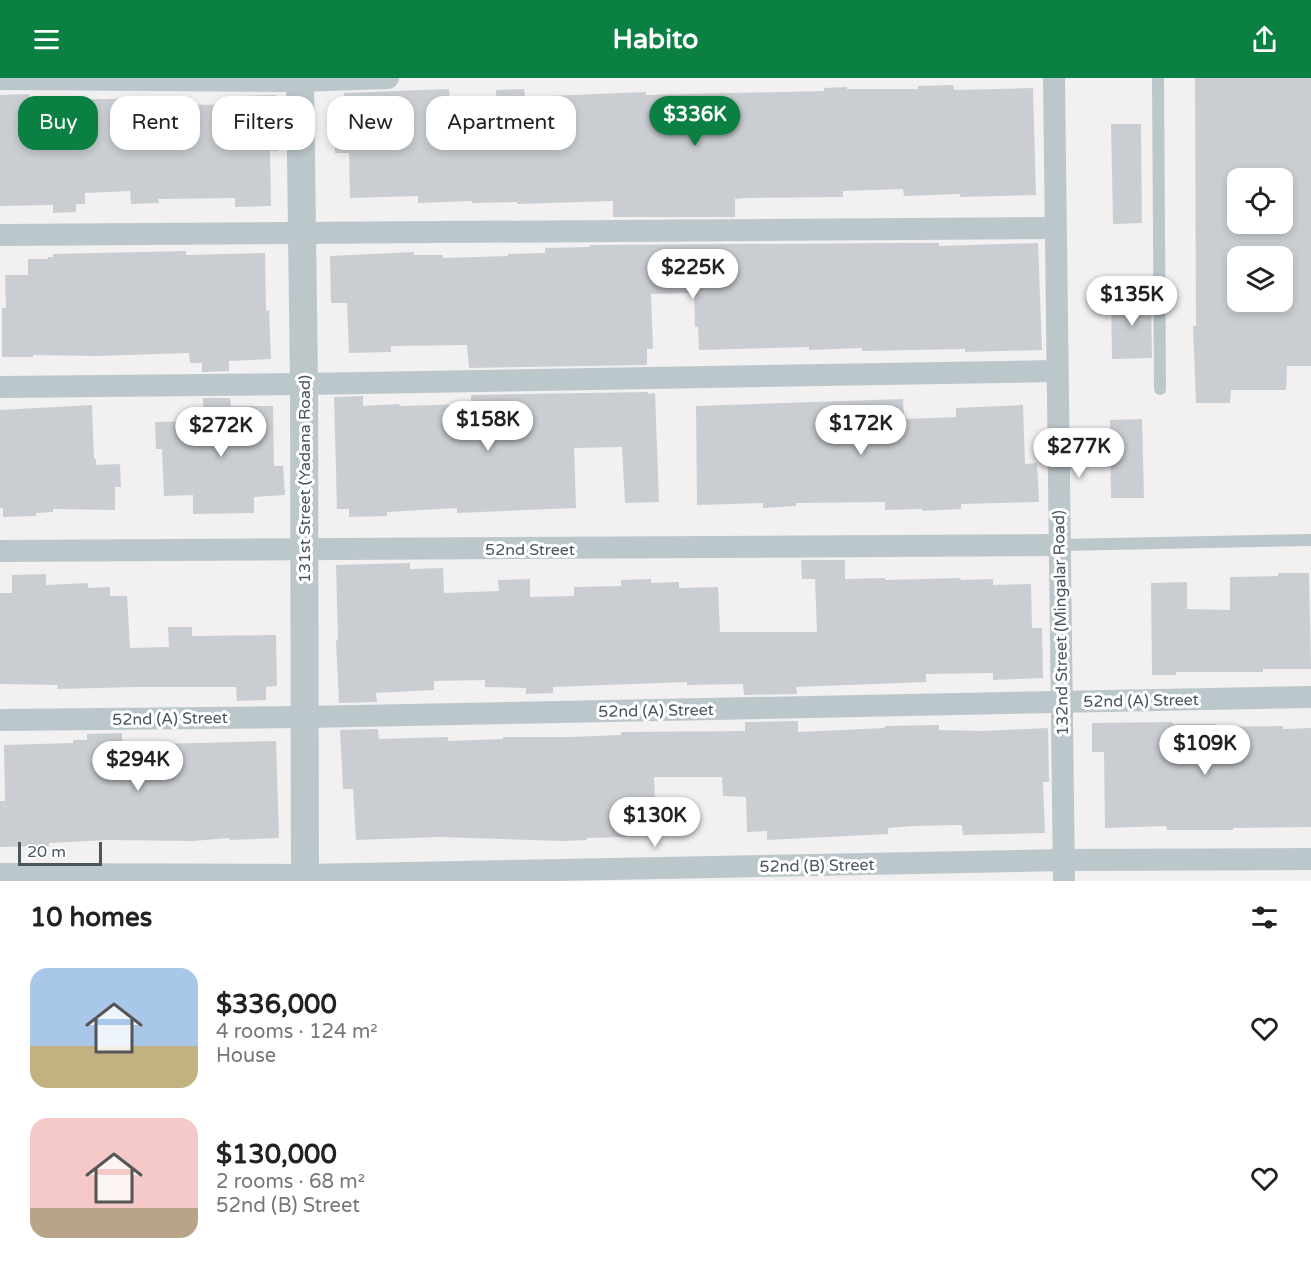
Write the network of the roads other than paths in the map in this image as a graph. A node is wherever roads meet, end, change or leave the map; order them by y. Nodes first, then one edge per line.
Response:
1 (388, 78) edge
2 (1054, 78) edge
3 (1158, 78) edge
4 (0, 79) edge
5 (300, 79) edge
6 (1055, 228) junction
7 (303, 232) junction
8 (0, 235) edge
9 (1057, 371) junction
10 (304, 384) junction
11 (0, 387) edge
12 (1160, 389) dead end
13 (1311, 540) edge
14 (1060, 545) junction
15 (304, 550) junction
16 (0, 551) edge
17 (1311, 697) edge
18 (1061, 702) junction
19 (305, 717) junction
20 (0, 720) edge
21 (1311, 859) edge
22 (1064, 871) edge
23 (0, 874) edge
24 (305, 878) edge

1 - 5 street
2 - 6 street, 132nd Street (Mingalar Road)
3 - 12 lane
4 - 5 street
5 - 7 street, 131st Street (Yadana Road)
6 - 7 street
6 - 9 street, 132nd Street (Mingalar Road)
7 - 8 street
7 - 10 street, 131st Street (Yadana Road)
9 - 10 street
9 - 14 street, 132nd Street (Mingalar Road)
10 - 11 street
10 - 15 street, 131st Street (Yadana Road)
13 - 14 lane
14 - 15 street, 52nd Street
14 - 18 street, 132nd Street (Mingalar Road)
15 - 16 street, 52nd Street
15 - 19 street, 131st Street (Yadana Road)
17 - 18 street, 52nd (A) Street
18 - 19 street, 52nd (A) Street
18 - 22 street, 132nd Street (Mingalar Road)
19 - 20 street, 52nd (A) Street
19 - 24 street, 131st Street (Yadana Road)
21 - 22 street, 52nd (B) Street
22 - 24 street, 52nd (B) Street
23 - 24 street, 52nd (B) Street

